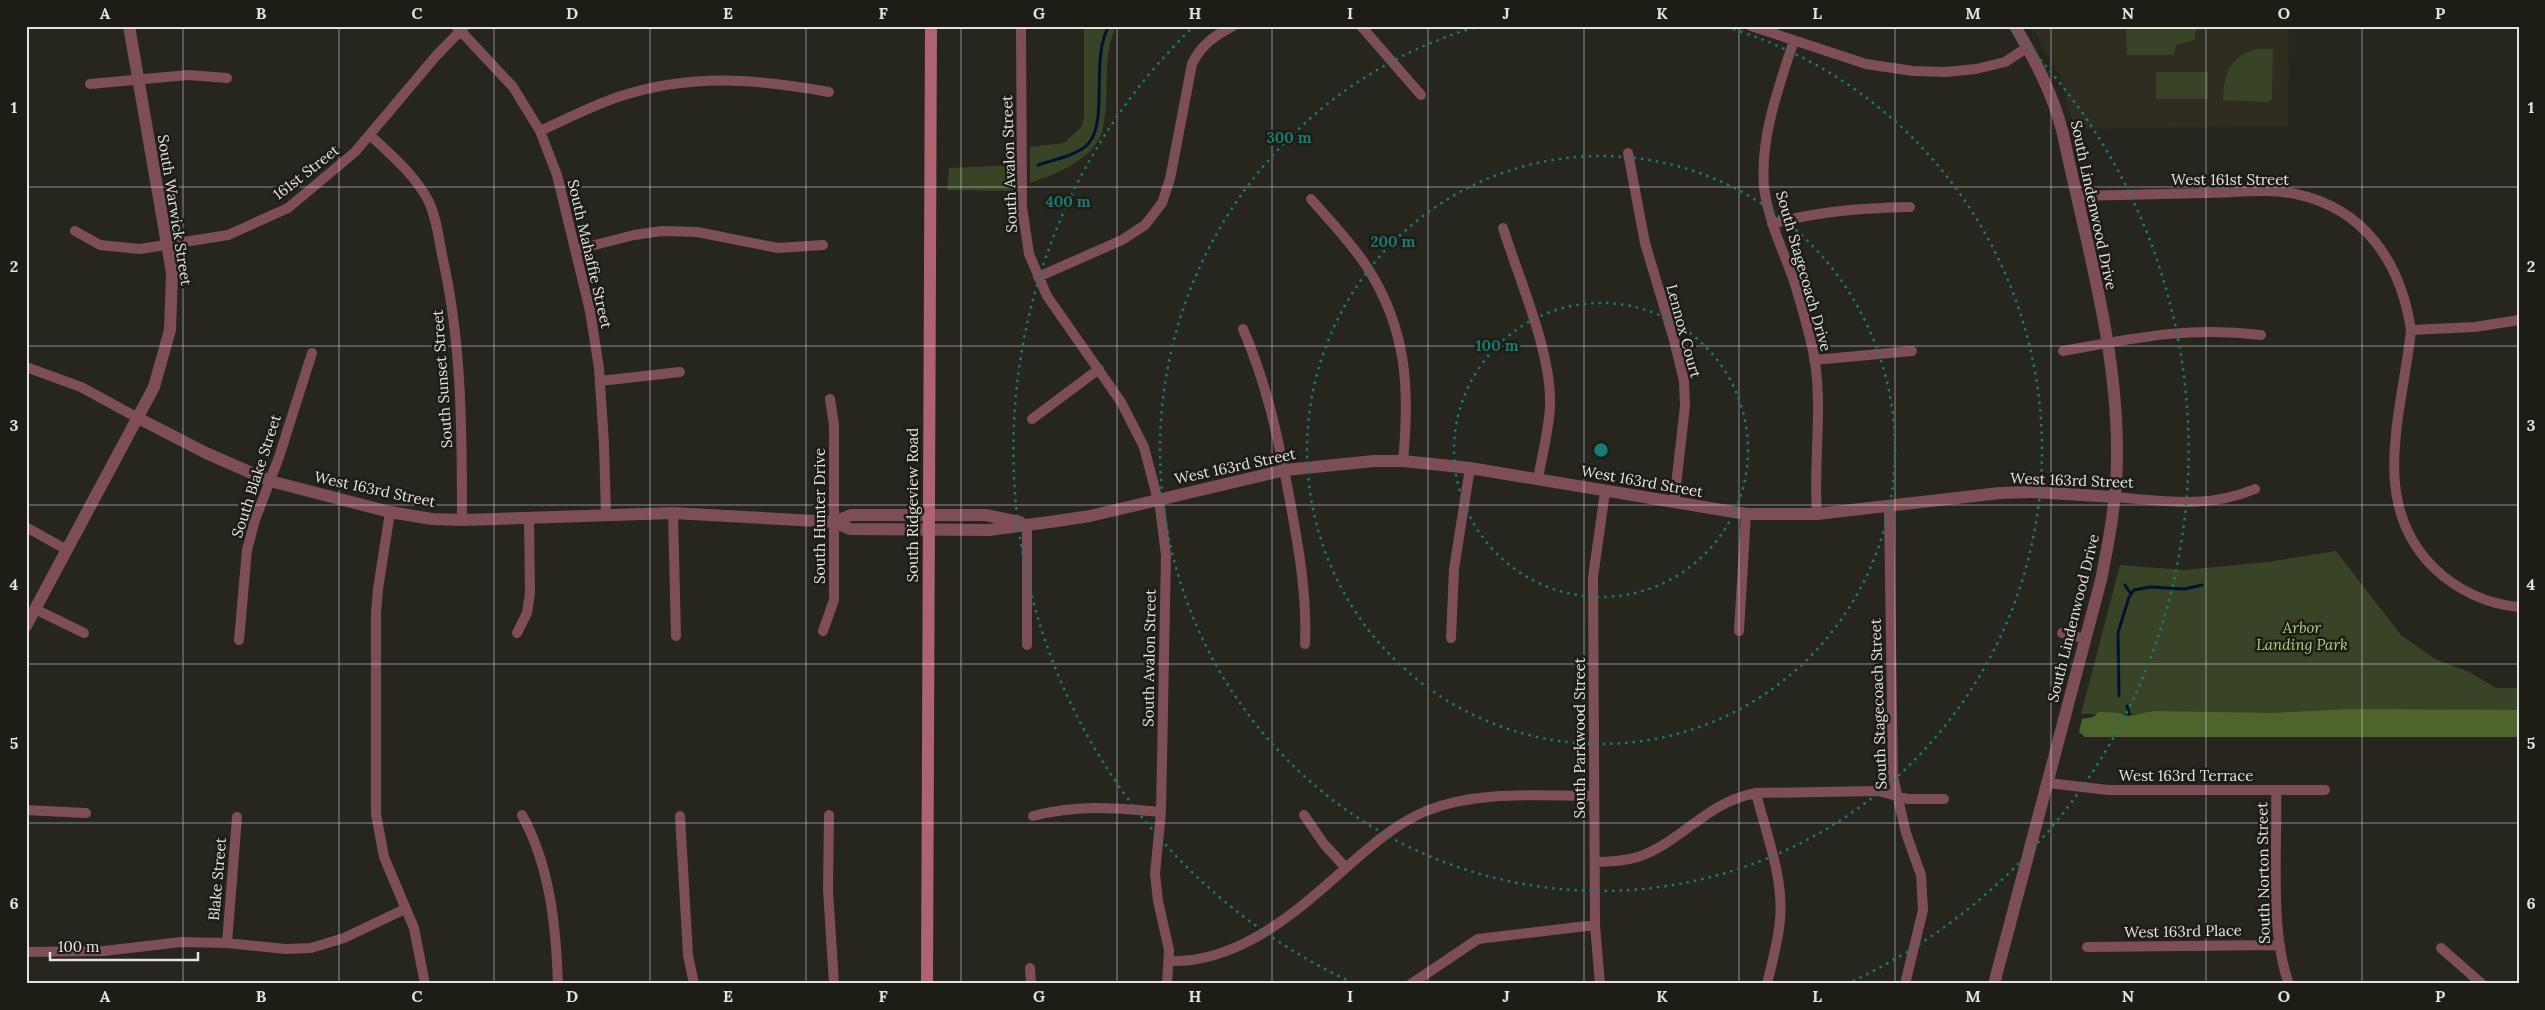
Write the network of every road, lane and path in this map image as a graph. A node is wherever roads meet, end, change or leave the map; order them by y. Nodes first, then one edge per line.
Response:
1 (129, 26) edge
2 (931, 26) edge
3 (1021, 26) edge
4 (1233, 26) edge
5 (1361, 26) edge
6 (1751, 26) edge
7 (2016, 26) edge
8 (460, 28) edge
9 (1794, 40) junction
10 (2028, 47) junction
11 (227, 78) dead end
12 (137, 79) junction
13 (90, 84) dead end
14 (829, 92) dead end
15 (1421, 95) dead end
16 (540, 131) junction
17 (370, 135) junction
18 (1628, 153) dead end
19 (2076, 196) junction
20 (1311, 199) dead end
21 (1910, 207) dead end
22 (1772, 224) junction
23 (1502, 228) dead end
24 (74, 231) dead end
25 (823, 245) dead end
26 (166, 246) junction
27 (575, 250) junction
28 (1038, 277) junction
29 (2519, 320) edge
30 (1243, 328) dead end
31 (2411, 330) junction
32 (2261, 335) dead end
33 (2108, 343) junction
34 (1912, 351) dead end
35 (2063, 351) dead end
36 (312, 353) dead end
37 (1814, 360) junction
38 (26, 367) edge
39 (1099, 369) junction
40 (680, 372) dead end
41 (600, 381) junction
42 (830, 399) dead end
43 (138, 418) junction
44 (1032, 419) dead end
45 (1403, 461) junction
46 (1470, 468) junction
47 (1285, 470) junction
48 (1538, 478) junction
49 (270, 481) junction
50 (2255, 489) dead end
51 (1605, 492) junction
52 (2114, 497) junction
53 (1158, 499) junction
54 (1674, 503) junction
55 (1888, 507) junction
56 (390, 512) junction
57 (673, 513) junction
58 (1746, 514) junction
59 (1817, 514) junction
60 (606, 515) junction
61 (928, 515) junction
62 (529, 517) junction
63 (462, 520) junction
64 (834, 522) junction
65 (1026, 524) junction
66 (26, 527) edge
67 (928, 530) junction
68 (67, 550) junction
69 (2519, 607) edge
70 (36, 609) junction
71 (26, 626) edge
72 (823, 631) dead end
73 (1739, 631) dead end
74 (84, 633) dead end
75 (517, 633) dead end
76 (2062, 633) dead end
77 (676, 636) dead end
78 (1451, 638) dead end
79 (2086, 639) junction
80 (239, 640) dead end
81 (1305, 644) dead end
82 (1027, 646) dead end
83 (2048, 783) junction
84 (2276, 790) junction
85 (2325, 790) dead end
86 (1756, 793) junction
87 (1594, 796) junction
88 (1896, 796) junction
89 (1944, 799) dead end
90 (26, 810) edge
91 (1160, 812) junction
92 (86, 813) dead end
93 (522, 815) dead end
94 (829, 815) dead end
95 (1304, 815) dead end
96 (680, 816) dead end
97 (1033, 816) dead end
98 (237, 818) dead end
99 (1595, 862) junction
100 (1346, 868) junction
101 (405, 909) junction
102 (1595, 925) junction
103 (227, 943) junction
104 (2280, 945) junction
105 (2087, 947) dead end
106 (2441, 948) dead end
107 (26, 952) edge
108 (1170, 961) junction
109 (1030, 968) dead end
110 (425, 984) edge
111 (558, 984) edge
112 (694, 984) edge
113 (834, 984) edge
114 (927, 984) edge
115 (1031, 984) edge
116 (1167, 984) edge
117 (1411, 984) edge
118 (1600, 984) edge
119 (1767, 984) edge
120 (1905, 984) edge
121 (1994, 984) edge
122 (2289, 984) edge
123 (2482, 984) edge

1 - 12 street, South Warwick Street
2 - 61 main road, South Ridgeview Road
3 - 28 street, South Avalon Street
4 - 28 street
5 - 15 street
6 - 9 street
7 - 10 street, South Lindenwood Drive
8 - 16 street, South Mahaffie Street
8 - 17 street
9 - 10 street
9 - 22 street, South Stagecoach Drive
10 - 19 street, South Lindenwood Drive
11 - 12 street
12 - 13 street
12 - 26 street, South Warwick Street
14 - 16 street
16 - 27 street, South Mahaffie Street
17 - 26 street, 161st Street
17 - 63 street, South Sunset Street
18 - 54 street, Lennox Court
19 - 31 street, West 161st Street
19 - 33 street, South Lindenwood Drive
20 - 45 street
21 - 22 street
22 - 37 street, South Stagecoach Drive
23 - 48 street
24 - 26 street
25 - 27 street
26 - 43 street, South Warwick Street
27 - 41 street, South Mahaffie Street
28 - 39 street, South Avalon Street
29 - 31 street
30 - 47 street
31 - 69 street
32 - 33 street
33 - 35 street
33 - 52 street, South Lindenwood Drive
34 - 37 street
36 - 49 street, South Blake Street
37 - 59 street, South Stagecoach Drive
38 - 43 street, West 163rd Street
39 - 44 street
39 - 53 street, South Avalon Street
40 - 41 street
41 - 60 street, South Mahaffie Street
42 - 64 street, South Hunter Drive
43 - 49 street, West 163rd Street
43 - 68 street, South Warwick Street
45 - 46 street, West 163rd Street
45 - 47 street, West 163rd Street
46 - 48 street, West 163rd Street
46 - 78 street
47 - 53 street, West 163rd Street
47 - 81 street
48 - 51 street, West 163rd Street
49 - 56 street, West 163rd Street
49 - 80 street, South Blake Street
50 - 52 street, West 163rd Street
51 - 54 street, West 163rd Street
51 - 87 street, South Parkwood Street
52 - 55 street, West 163rd Street
52 - 79 street, South Lindenwood Drive
53 - 65 street, West 163rd Street
53 - 91 street, South Avalon Street
54 - 58 street, West 163rd Street
55 - 59 street, West 163rd Street
55 - 88 street, South Stagecoach Street
56 - 63 street, West 163rd Street
56 - 101 street
57 - 60 street, West 163rd Street
57 - 64 street, West 163rd Street
57 - 77 street
58 - 59 street, West 163rd Street
58 - 73 street
60 - 62 street, West 163rd Street
61 - 64 street, West 163rd Street
61 - 65 street, West 163rd Street
61 - 67 main road, South Ridgeview Road
62 - 63 street, West 163rd Street
62 - 75 street
64 - 67 street, West 163rd Street
64 - 72 street, South Hunter Drive
65 - 67 street, West 163rd Street
65 - 82 street
66 - 68 street
67 - 114 main road, South Ridgeview Road
68 - 70 street, South Warwick Street
70 - 71 street, South Warwick Street
70 - 74 street
76 - 79 street
79 - 83 street, South Lindenwood Drive
83 - 84 street, West 163rd Terrace
83 - 121 street, South Lindenwood Drive
84 - 85 street, West 163rd Terrace
84 - 104 street, South Norton Street
86 - 88 street
86 - 99 street
86 - 119 street
87 - 99 street, South Parkwood Street
87 - 100 street
88 - 89 street
88 - 120 street, South Stagecoach Street
90 - 92 street
91 - 97 street
91 - 108 street, South Avalon Street
93 - 111 street
94 - 113 street
95 - 100 street
96 - 112 street
98 - 103 street, Blake Street
99 - 102 street, South Parkwood Street
100 - 108 street
101 - 103 street
101 - 110 street
102 - 117 street
102 - 118 street, South Parkwood Street
103 - 107 street
104 - 105 street, West 163rd Place
104 - 122 street, South Norton Street
106 - 123 street
108 - 116 street, South Avalon Street
109 - 115 street

